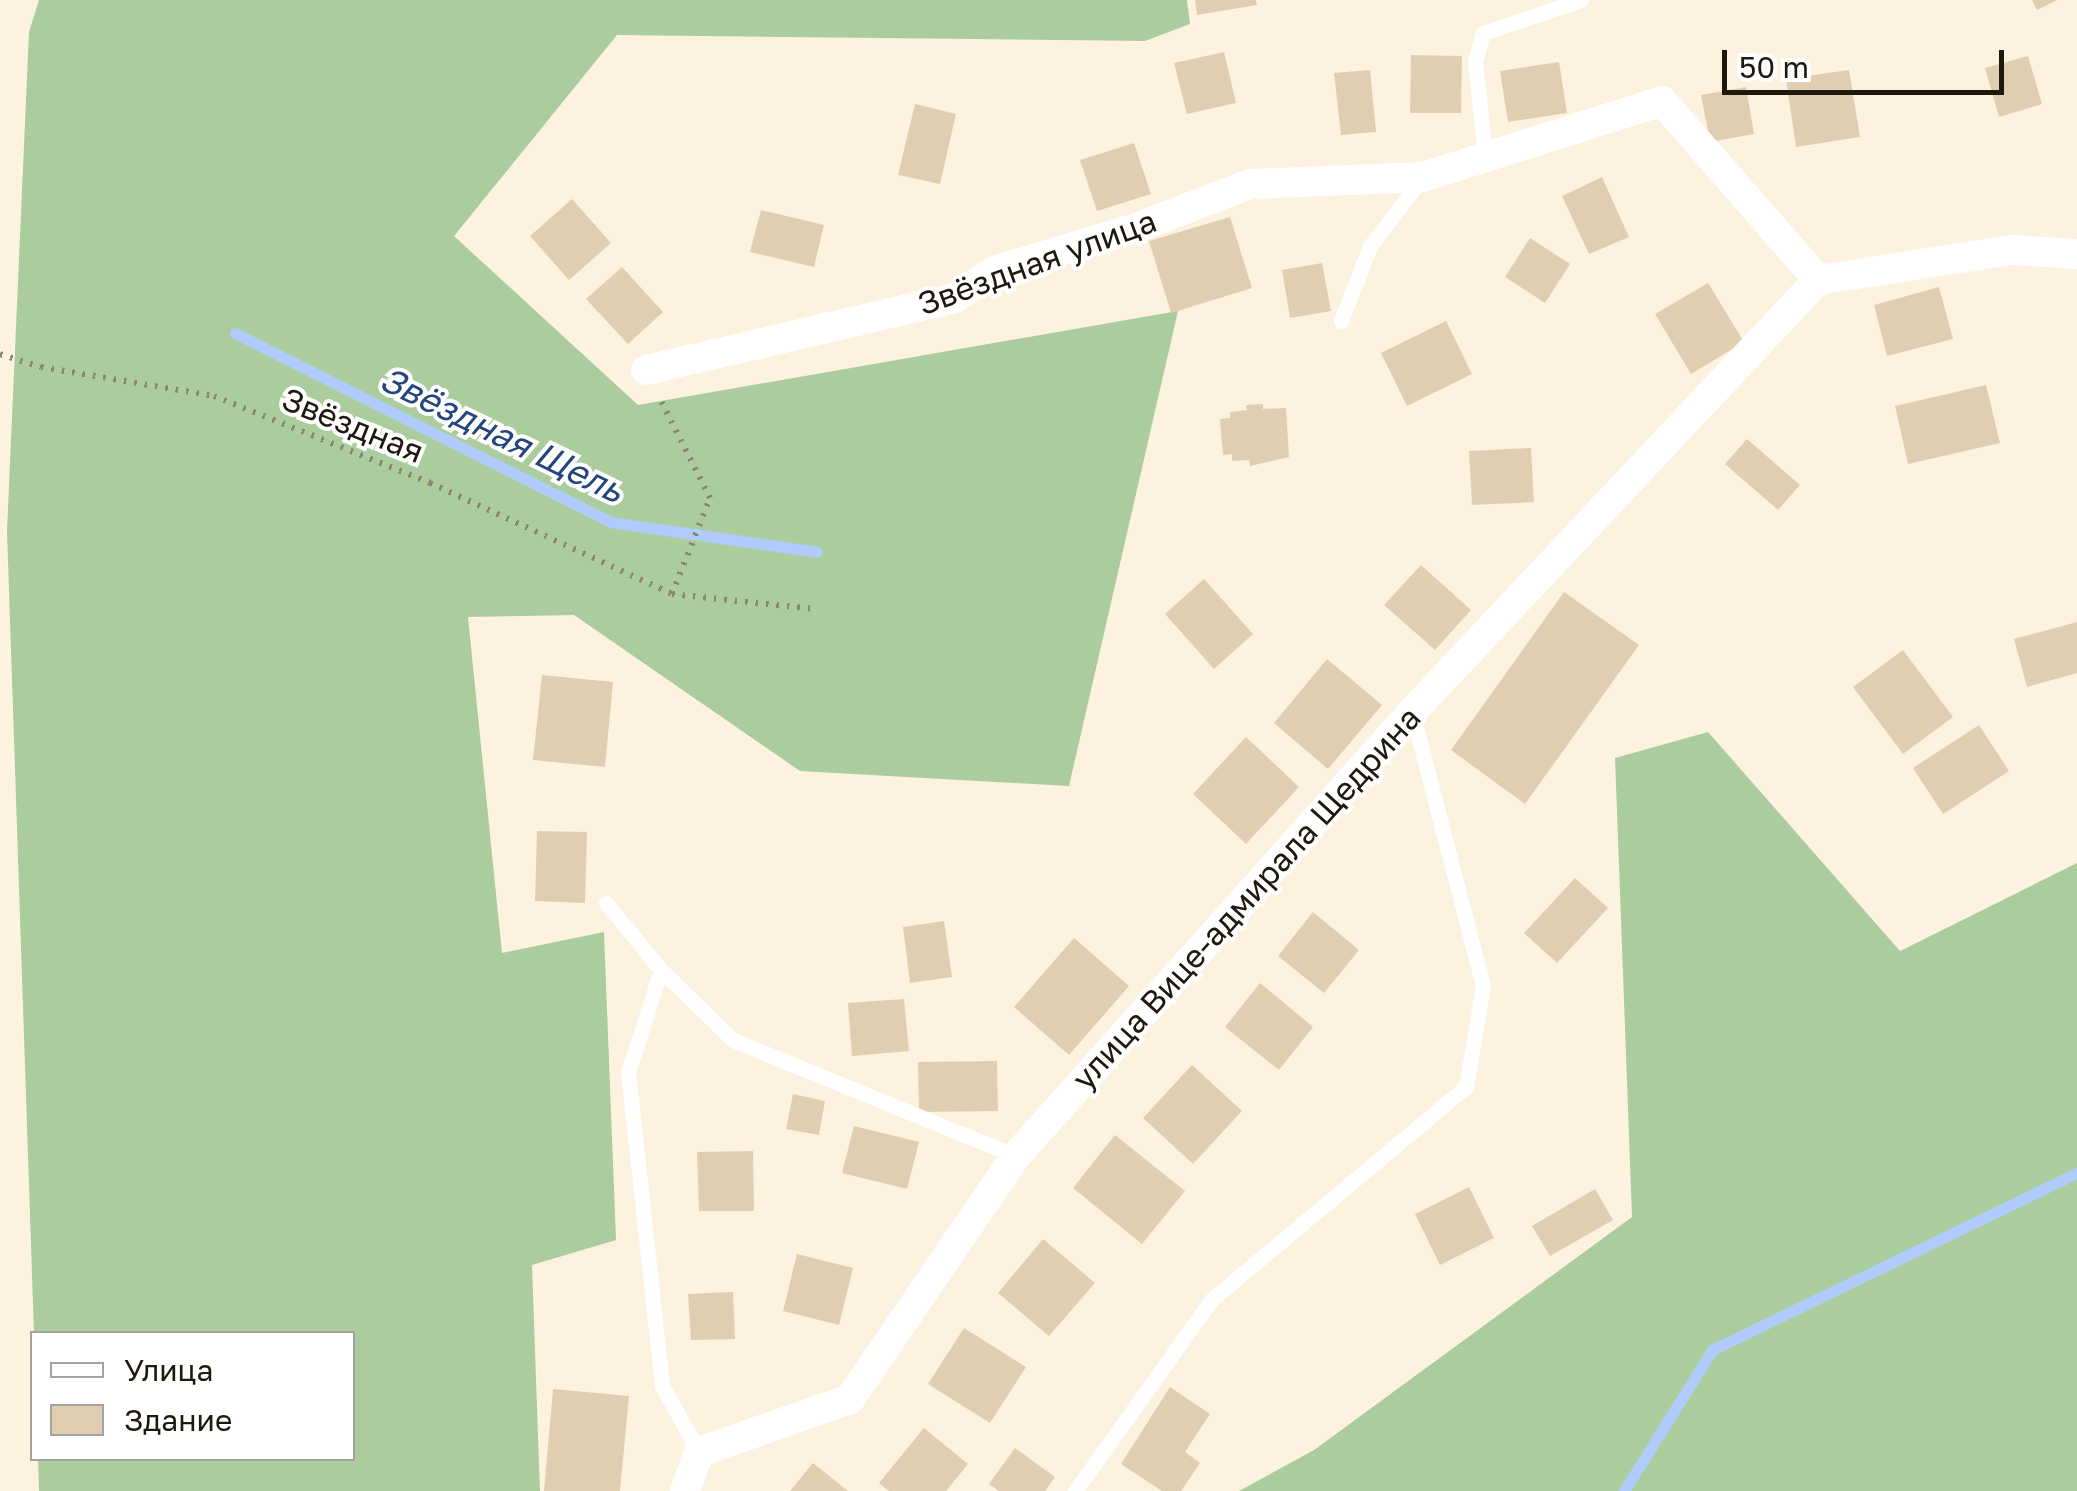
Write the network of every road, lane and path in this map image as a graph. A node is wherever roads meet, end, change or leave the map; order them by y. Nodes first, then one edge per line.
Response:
1 (1580, 0) edge
2 (1485, 154) junction
3 (1422, 177) junction
4 (2077, 254) edge
5 (1818, 280) junction
6 (1341, 321) dead end
7 (0, 354) edge
8 (646, 370) joint
9 (672, 594) junction
10 (815, 609) dead end
11 (1412, 712) junction
12 (606, 903) dead end
13 (661, 970) junction
14 (1016, 1156) junction
15 (699, 1452) junction
16 (684, 1491) edge
17 (1075, 1491) edge

1 - 2 lane
2 - 3 street, Звёздная улица
2 - 5 street, Звёздная улица
3 - 6 lane
3 - 8 street, Звёздная улица
4 - 5 street
5 - 11 street, улица Вице-адмирала Щедрина
7 - 9 path, Звёздная
8 - 9 path
9 - 10 path, Звёздная
11 - 14 street, улица Вице-адмирала Щедрина
11 - 17 lane
12 - 13 lane
13 - 14 lane
13 - 15 lane
14 - 15 street, улица Вице-адмирала Щедрина
15 - 16 street

